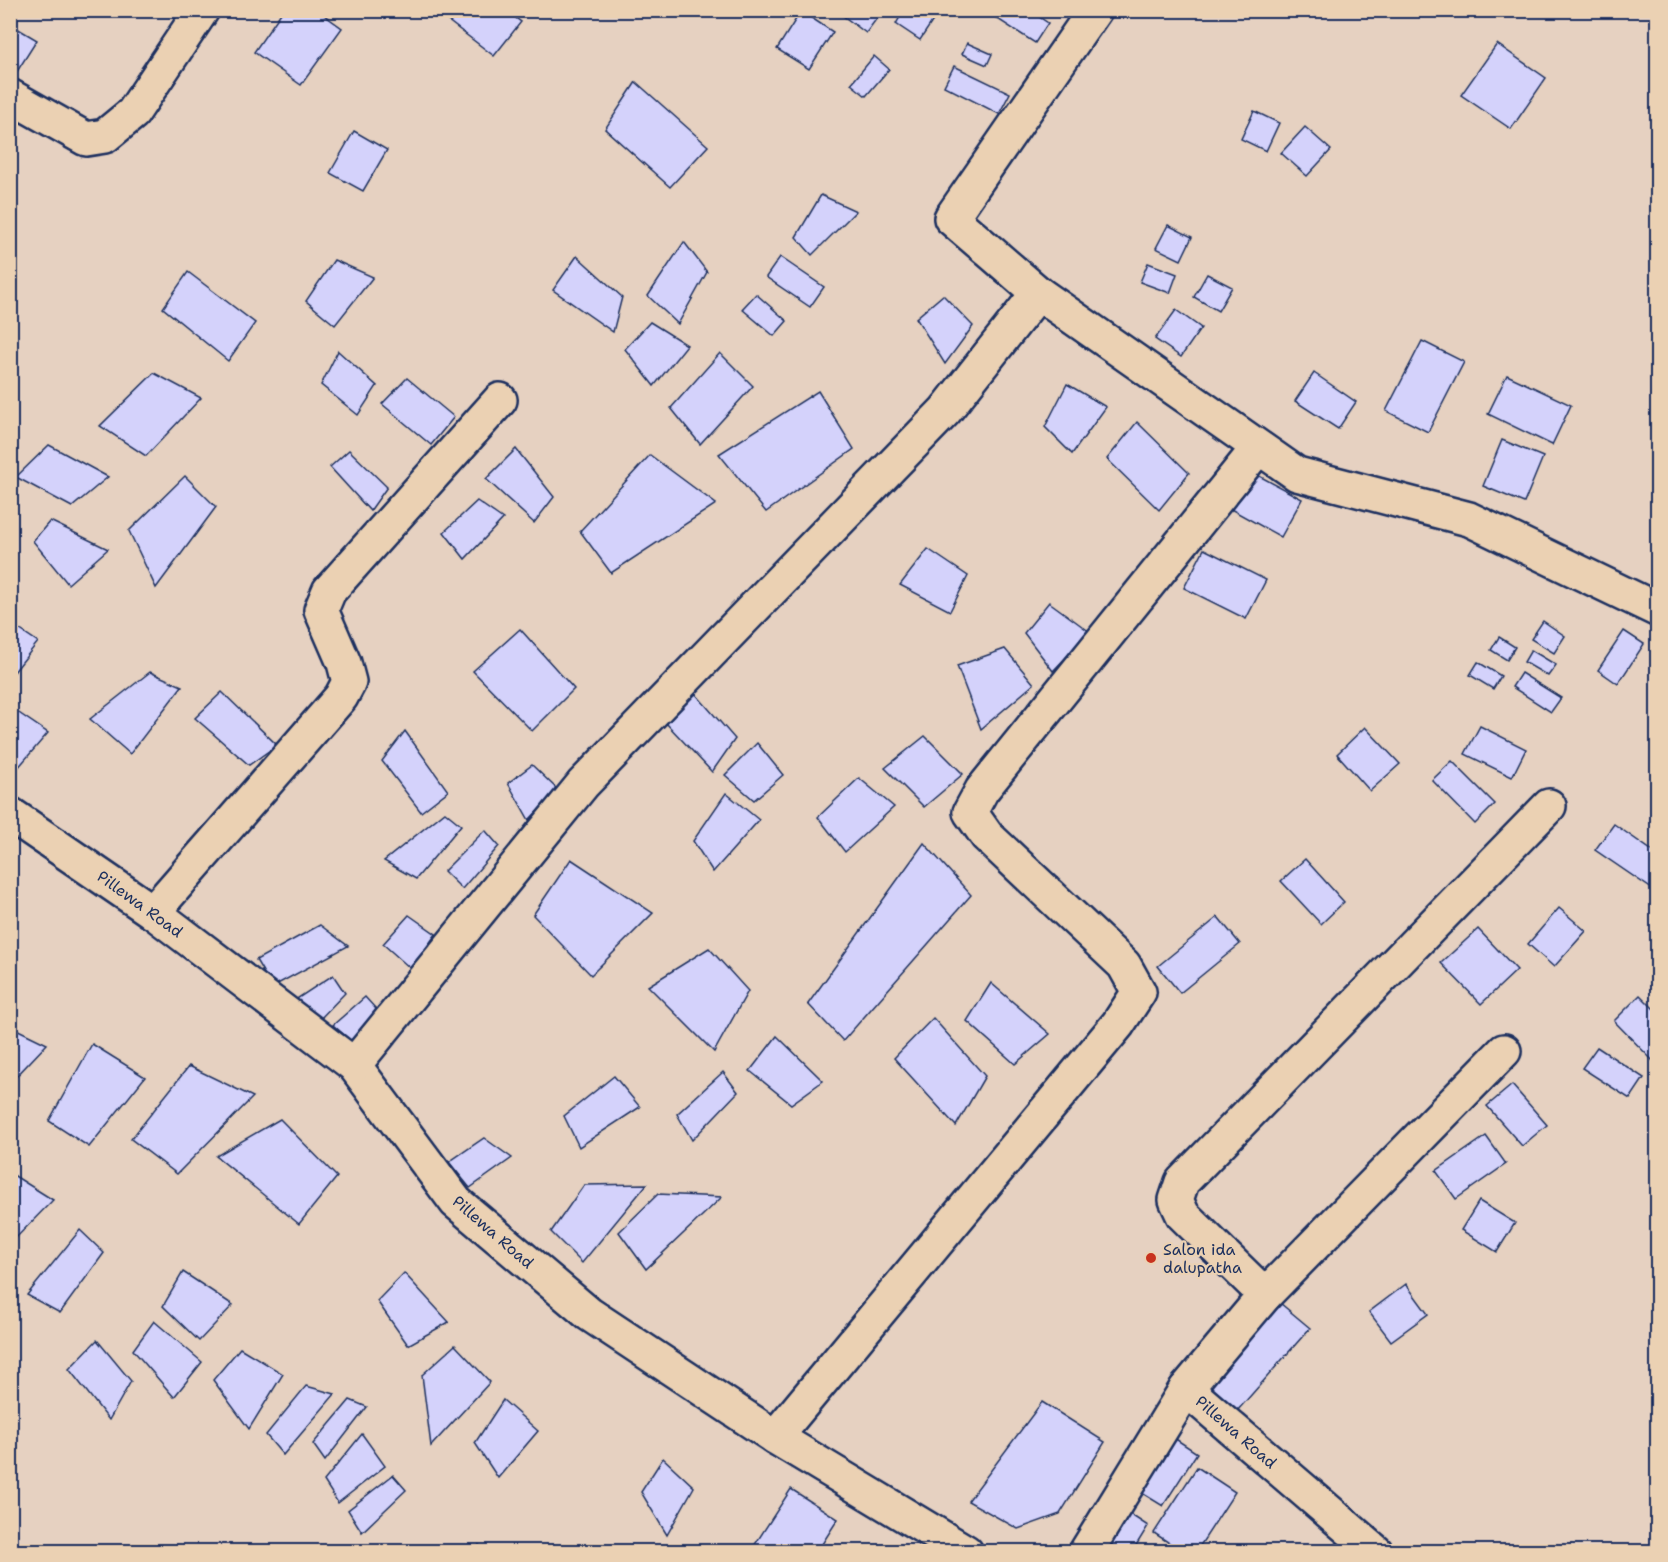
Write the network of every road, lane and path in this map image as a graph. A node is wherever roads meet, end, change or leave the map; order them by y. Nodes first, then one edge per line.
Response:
1 (202, 10) edge
2 (1095, 10) edge
3 (10, 96) edge
4 (1038, 293) junction
5 (500, 400) dead end
6 (1258, 448) junction
7 (1658, 610) edge
8 (1549, 806) dead end
9 (10, 814) edge
10 (153, 912) junction
11 (1504, 1051) dead end
12 (354, 1065) junction
13 (1265, 1295) junction
14 (1186, 1389) junction
15 (775, 1437) junction
16 (966, 1551) edge
17 (1086, 1551) edge
18 (1376, 1551) edge

1 - 3 street
2 - 4 street
4 - 6 street
4 - 12 street
5 - 10 street
6 - 7 street
6 - 15 street
8 - 13 street
9 - 10 street, Pillewa Road
10 - 12 street, Pillewa Road
11 - 13 street
12 - 15 street, Pillewa Road
13 - 14 street
14 - 17 street, Pillewa Road
14 - 18 street, Pillewa Road
15 - 16 street, Pillewa Road

